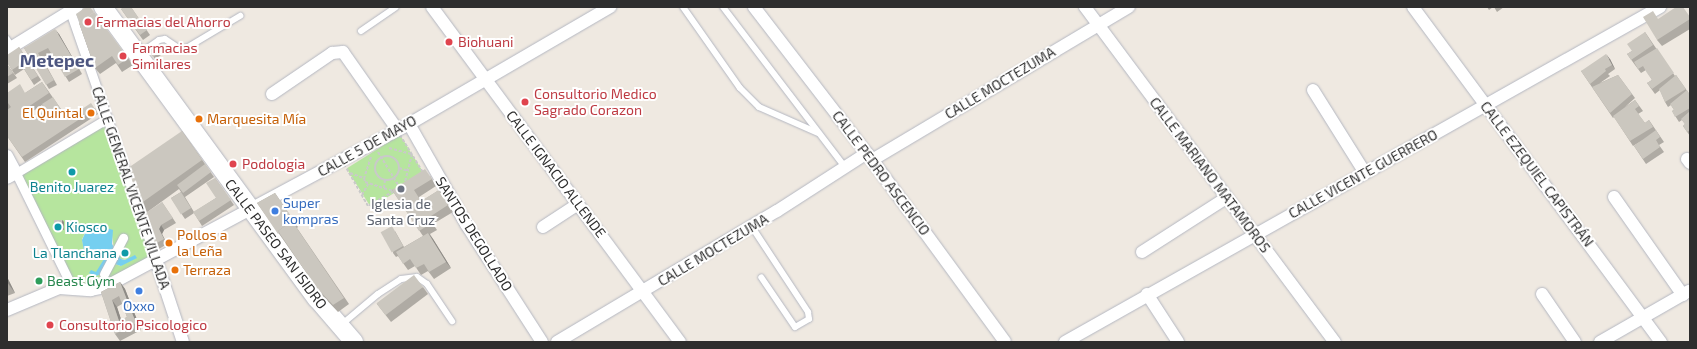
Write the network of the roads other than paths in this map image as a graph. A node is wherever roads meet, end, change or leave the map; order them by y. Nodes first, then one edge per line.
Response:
1 (103, 7) edge
2 (396, 7) edge
3 (432, 7) edge
4 (610, 7) edge
5 (683, 7) edge
6 (723, 7) edge
7 (754, 7) edge
8 (1085, 7) edge
9 (1128, 7) edge
10 (1413, 7) edge
11 (1660, 7) edge
12 (74, 9) edge
13 (240, 16) dead end
14 (1098, 24) junction
15 (361, 31) dead end
16 (9, 45) edge
17 (138, 55) junction
18 (486, 80) junction
19 (1313, 90) dead end
20 (272, 94) dead end
21 (1486, 106) junction
22 (108, 118) junction
23 (409, 124) junction
24 (397, 130) junction
25 (818, 133) junction
26 (7, 156) edge
27 (869, 156) junction
28 (845, 167) junction
29 (1364, 173) junction
30 (12, 175) edge
31 (1614, 197) dead end
32 (1226, 198) junction
33 (578, 204) junction
34 (250, 210) junction
35 (542, 227) dead end
36 (752, 227) junction
37 (1254, 235) junction
38 (123, 238) dead end
39 (1142, 252) dead end
40 (156, 260) junction
41 (104, 274) dead end
42 (761, 277) dead end
43 (73, 288) junction
44 (643, 292) junction
45 (1687, 293) edge
46 (1147, 294) junction
47 (1542, 294) dead end
48 (7, 310) edge
49 (1643, 317) junction
50 (452, 321) dead end
51 (346, 337) edge
52 (183, 342) edge
53 (542, 342) edge
54 (557, 342) edge
55 (680, 342) edge
56 (1005, 342) edge
57 (1065, 342) edge
58 (1178, 342) edge
59 (1335, 342) edge
60 (1575, 342) edge
61 (1600, 342) edge
62 (1661, 342) edge

1 - 17 main road, CALLE PASEO SAN ISIDRO
2 - 15 lane
3 - 18 street, CALLE IGNACIO ALLENDE
4 - 18 street, CALLE 5 DE MAYO
5 - 25 lane
6 - 25 lane
7 - 27 street, CALLE PEDRO ASCENCIO
8 - 14 street, CALLE MARIANO MATAMOROS
9 - 14 street, CALLE MOCTEZUMA
10 - 21 street, CALLE EZEQUIEL CAPISTRÁN
11 - 21 street, CALLE VICENTE GUERRERO
12 - 16 street
12 - 22 street, CALLE GENERAL VICENTE VILLADA
13 - 17 lane
14 - 27 street, CALLE MOCTEZUMA
14 - 32 street, CALLE MARIANO MATAMOROS
17 - 34 main road, CALLE PASEO SAN ISIDRO
18 - 23 street, CALLE 5 DE MAYO
18 - 33 street, CALLE IGNACIO ALLENDE
19 - 29 street
20 - 24 street
21 - 29 street, CALLE VICENTE GUERRERO
21 - 49 street, CALLE EZEQUIEL CAPISTRÁN
22 - 30 street
22 - 40 street, CALLE GENERAL VICENTE VILLADA
23 - 24 street, CALLE 5 DE MAYO
23 - 53 street, SANTOS DEGOLLADO
24 - 34 street, CALLE 5 DE MAYO
25 - 28 lane
26 - 30 street
27 - 28 street, CALLE MOCTEZUMA
27 - 56 street, CALLE PEDRO ASCENCIO
28 - 36 street, CALLE MOCTEZUMA
29 - 37 street, CALLE VICENTE GUERRERO
30 - 43 street
31 - 45 street
32 - 37 street, CALLE MARIANO MATAMOROS
32 - 39 street
33 - 35 street
33 - 44 street, CALLE IGNACIO ALLENDE
34 - 40 street, CALLE 5 DE MAYO
34 - 51 main road, CALLE PASEO SAN ISIDRO
36 - 42 lane
36 - 44 street, CALLE MOCTEZUMA
37 - 46 street, CALLE VICENTE GUERRERO
37 - 59 street, CALLE MARIANO MATAMOROS
38 - 41 street
40 - 43 street, CALLE 5 DE MAYO
40 - 52 street, CALLE GENERAL VICENTE VILLADA
43 - 48 street, CALLE 5 DE MAYO
44 - 54 street, CALLE MOCTEZUMA
44 - 55 street, CALLE IGNACIO ALLENDE
45 - 49 street
46 - 57 street, CALLE VICENTE GUERRERO
46 - 58 street
47 - 60 street
49 - 61 street
49 - 62 street, CALLE EZEQUIEL CAPISTRÁN
50 - 51 lane

